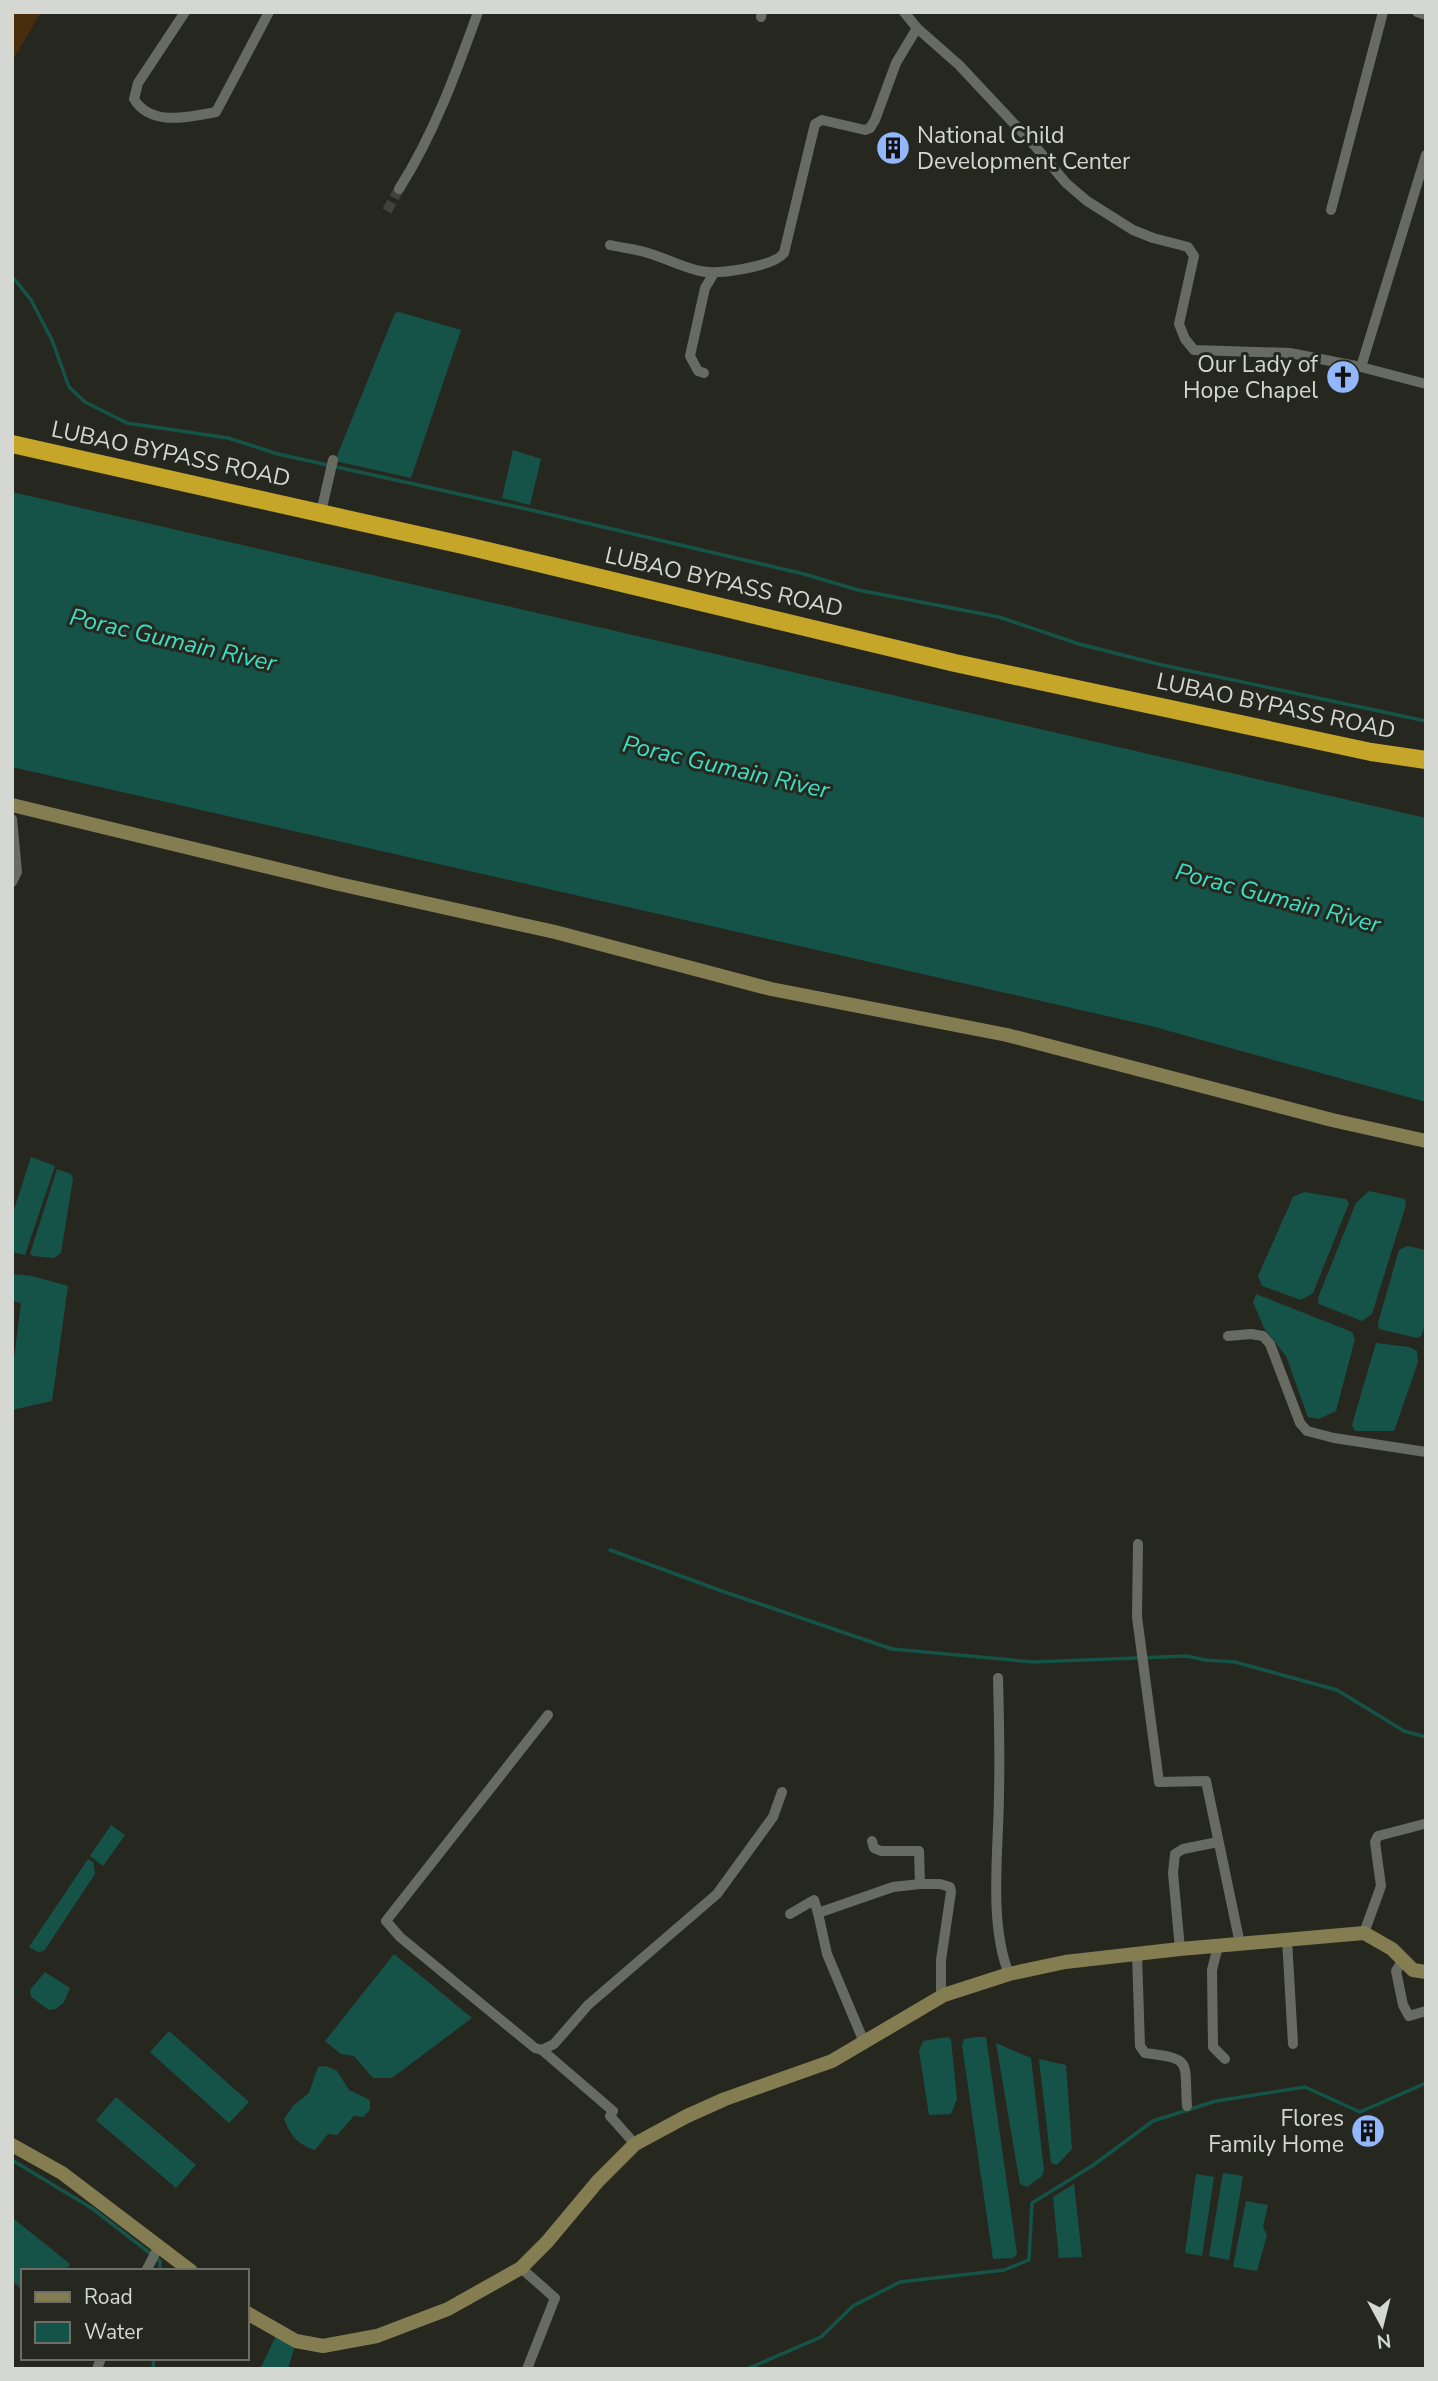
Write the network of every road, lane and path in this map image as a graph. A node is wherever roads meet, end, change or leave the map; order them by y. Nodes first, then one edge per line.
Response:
1 (186, 12) edge
2 (269, 12) edge
3 (478, 12) edge
4 (904, 12) edge
5 (1383, 12) edge
6 (1417, 12) edge
7 (1426, 15) edge
8 (916, 28) junction
9 (1426, 155) edge
10 (400, 189) tunnel mouth
11 (1331, 210) dead end
12 (610, 245) dead end
13 (714, 273) junction
14 (1361, 367) junction
15 (704, 373) dead end
16 (1426, 384) edge
17 (12, 444) edge
18 (332, 464) dead end
19 (321, 512) junction
20 (1425, 761) edge
21 (12, 805) edge
22 (12, 820) edge
23 (12, 882) edge
24 (1426, 1141) edge
25 (1228, 1336) dead end
26 (1426, 1452) edge
27 (1138, 1544) dead end
28 (998, 1678) dead end
29 (548, 1715) dead end
30 (782, 1792) dead end
31 (1424, 1824) dead end
32 (872, 1841) dead end
33 (1218, 1842) junction
34 (920, 1885) junction
35 (790, 1913) dead end
36 (818, 1913) junction
37 (1363, 1933) junction
38 (1287, 1939) junction
39 (1240, 1944) junction
40 (1218, 1946) junction
41 (1180, 1949) junction
42 (1138, 1954) junction
43 (1403, 1960) junction
44 (1426, 1972) edge
45 (1009, 1974) junction
46 (944, 1995) junction
47 (1426, 2011) edge
48 (864, 2042) junction
49 (1293, 2044) dead end
50 (542, 2050) junction
51 (1225, 2059) dead end
52 (1187, 2106) dead end
53 (635, 2144) junction
54 (12, 2146) edge
55 (159, 2246) junction
56 (521, 2268) junction
57 (147, 2269) edge
58 (188, 2269) edge
59 (248, 2314) edge
60 (527, 2369) edge

1 - 2 street
3 - 10 street
4 - 8 street
5 - 11 street
6 - 7 street
8 - 13 street
8 - 14 street
9 - 14 street
12 - 13 street
13 - 15 street
14 - 16 street
17 - 19 highway, LUBAO BYPASS ROAD
18 - 19 street
19 - 20 highway, LUBAO BYPASS ROAD
21 - 24 street
22 - 23 street
25 - 26 street
27 - 33 street
28 - 45 street
29 - 50 street
30 - 50 street
31 - 37 street
32 - 34 street
33 - 39 street
33 - 41 street
34 - 36 street
34 - 46 street
35 - 36 street
36 - 48 street
37 - 38 street
37 - 43 street
38 - 39 street
38 - 49 street
39 - 40 street
40 - 41 street
40 - 51 street
41 - 42 street
42 - 45 street
42 - 52 street
43 - 44 street
43 - 47 street
45 - 46 street
46 - 48 street
48 - 53 street
50 - 53 street
53 - 56 street
54 - 55 street
55 - 57 street
55 - 58 street
56 - 59 street
56 - 60 street

